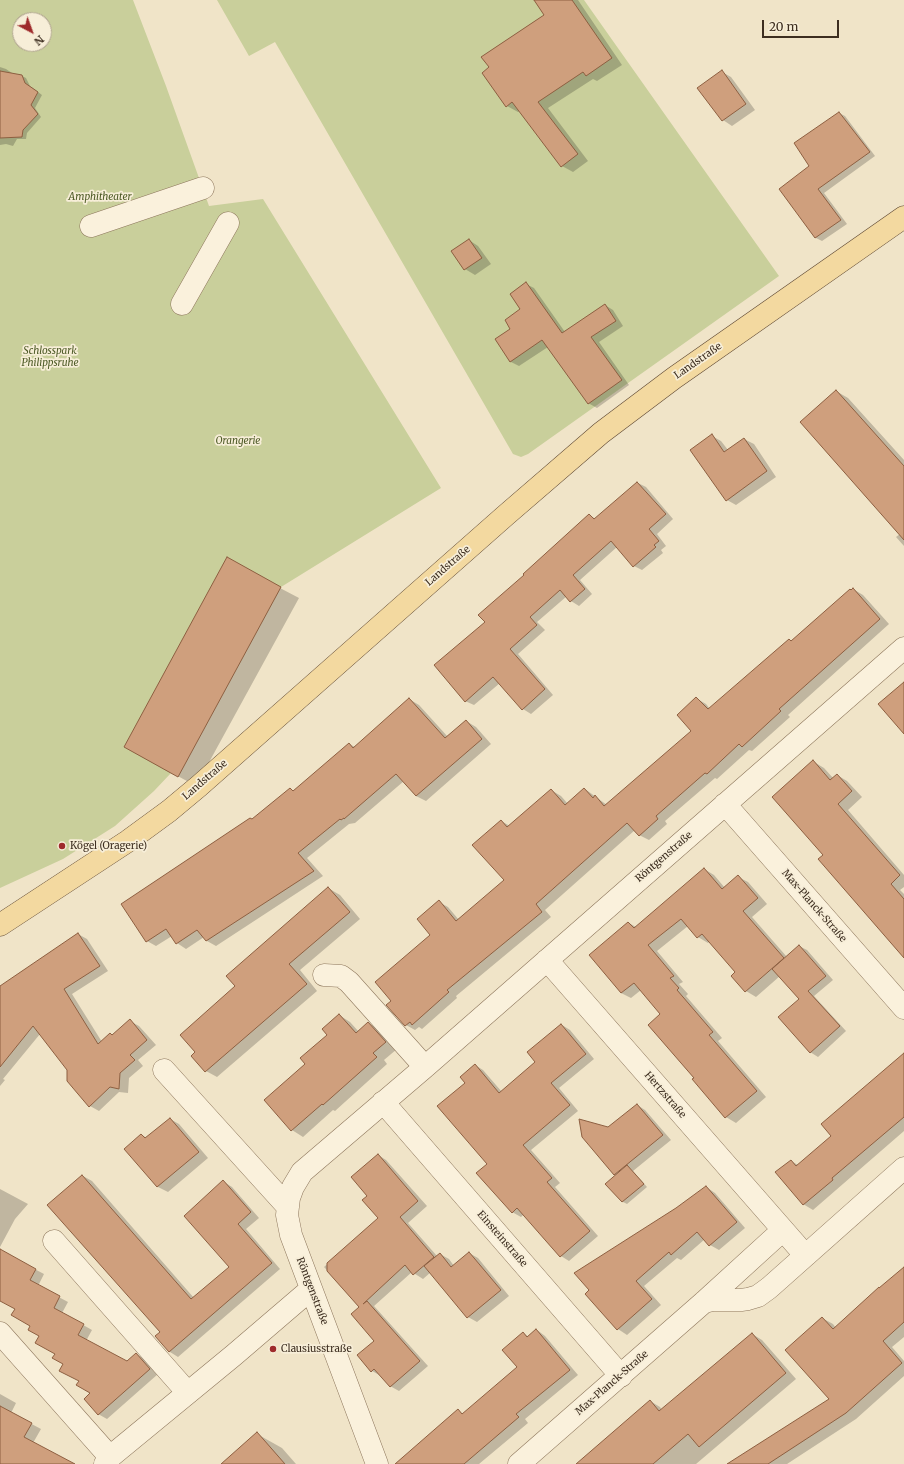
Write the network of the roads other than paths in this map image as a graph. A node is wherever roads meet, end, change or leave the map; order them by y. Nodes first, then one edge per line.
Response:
1 (203, 188) dead end
2 (904, 217) edge
3 (228, 223) dead end
4 (91, 226) dead end
5 (182, 304) dead end
6 (904, 648) edge
7 (725, 804) junction
8 (0, 925) edge
9 (547, 960) junction
10 (324, 975) dead end
11 (904, 1008) edge
12 (425, 1067) junction
13 (164, 1070) dead end
14 (383, 1102) junction
15 (904, 1168) edge
16 (288, 1207) junction
17 (783, 1230) junction
18 (54, 1241) dead end
19 (805, 1255) junction
20 (311, 1289) junction
21 (704, 1302) junction
22 (0, 1333) edge
23 (621, 1376) junction
24 (188, 1393) junction
25 (108, 1461) edge
26 (377, 1464) edge
27 (519, 1464) edge

1 - 4 street
2 - 8 main road, Landstraße
3 - 5 street
6 - 7 street, Röntgenstraße
7 - 9 street, Röntgenstraße
7 - 11 street, Max-Planck-Straße
9 - 12 street, Röntgenstraße
9 - 17 street, Hertzstraße
10 - 12 street
12 - 14 street, Röntgenstraße
13 - 16 street
14 - 16 street, Röntgenstraße
14 - 23 street, Einsteinstraße
15 - 19 street
16 - 20 street, Röntgenstraße
17 - 19 street
17 - 21 street, Max-Planck-Straße
18 - 24 street
19 - 21 street
20 - 24 street
20 - 26 street, Röntgenstraße
21 - 23 street, Max-Planck-Straße
22 - 25 street
23 - 27 street, Max-Planck-Straße
24 - 25 street

